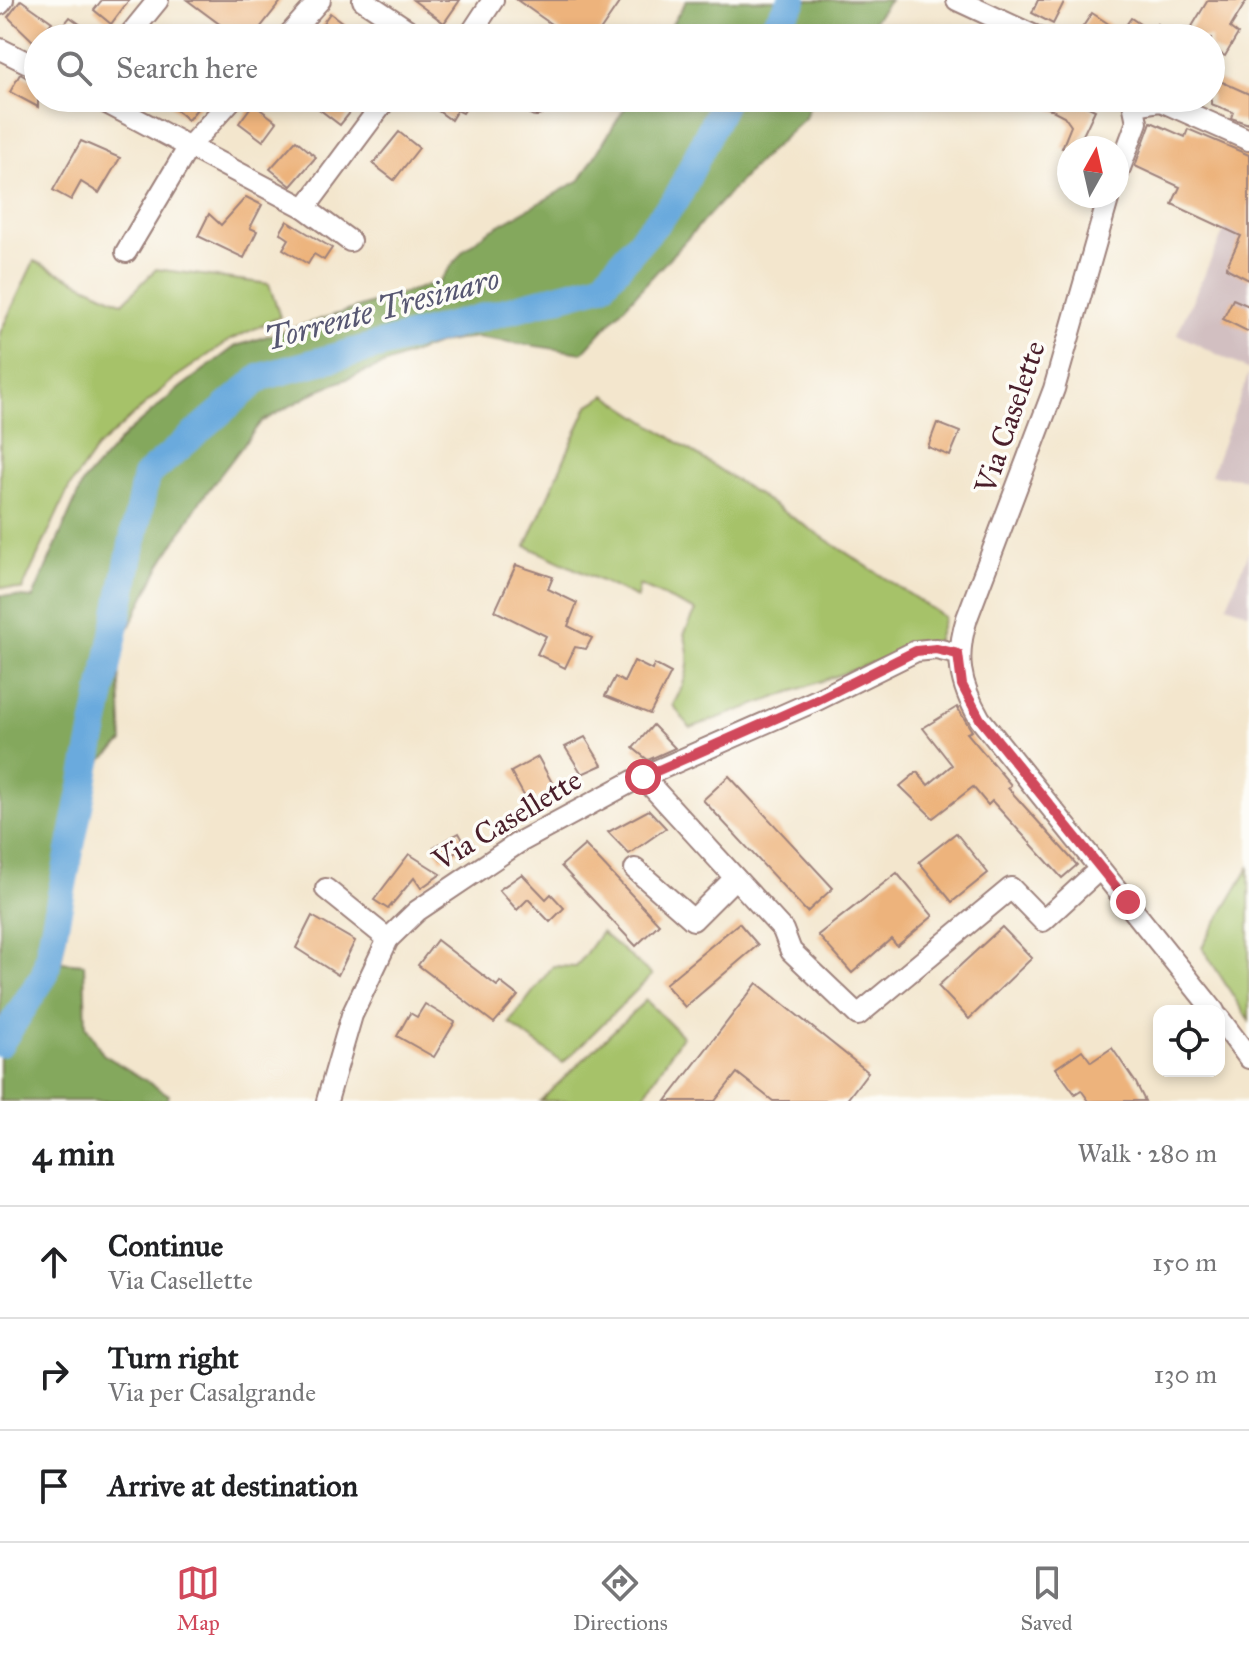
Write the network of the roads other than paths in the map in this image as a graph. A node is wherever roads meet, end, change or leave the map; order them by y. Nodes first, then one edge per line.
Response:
1 (158, 0) edge
2 (320, 0) edge
3 (363, 0) edge
4 (493, 0) edge
5 (957, 0) edge
6 (138, 24) edge
7 (299, 24) edge
8 (399, 24) edge
9 (477, 24) edge
10 (1009, 24) edge
11 (0, 49) edge
12 (24, 61) edge
13 (122, 112) edge
14 (220, 112) edge
15 (377, 112) edge
16 (1136, 112) edge
17 (1186, 112) edge
18 (1249, 140) edge
19 (1129, 144) edge
20 (188, 148) junction
21 (305, 208) junction
22 (1106, 208) edge
23 (350, 241) dead end
24 (126, 252) dead end
25 (958, 654) junction
26 (643, 777) junction
27 (635, 869) dead end
28 (1092, 876) dead end
29 (735, 878) junction
30 (326, 889) dead end
31 (388, 939) junction
32 (1209, 1005) edge
33 (1225, 1026) edge
34 (1249, 1058) edge
35 (327, 1101) edge

1 - 6 street
2 - 7 street
3 - 8 street
4 - 9 street
5 - 10 street
11 - 12 street
13 - 20 street
14 - 20 street
15 - 21 street
16 - 19 street
17 - 18 street
20 - 21 street
20 - 24 street
21 - 23 street
22 - 25 street, Via Caselette
25 - 26 street, Via Casellette
25 - 32 street
26 - 29 street
26 - 31 street, Via Casellette
27 - 29 street
28 - 29 street
30 - 31 street
31 - 35 street, Via Casellette
33 - 34 street

